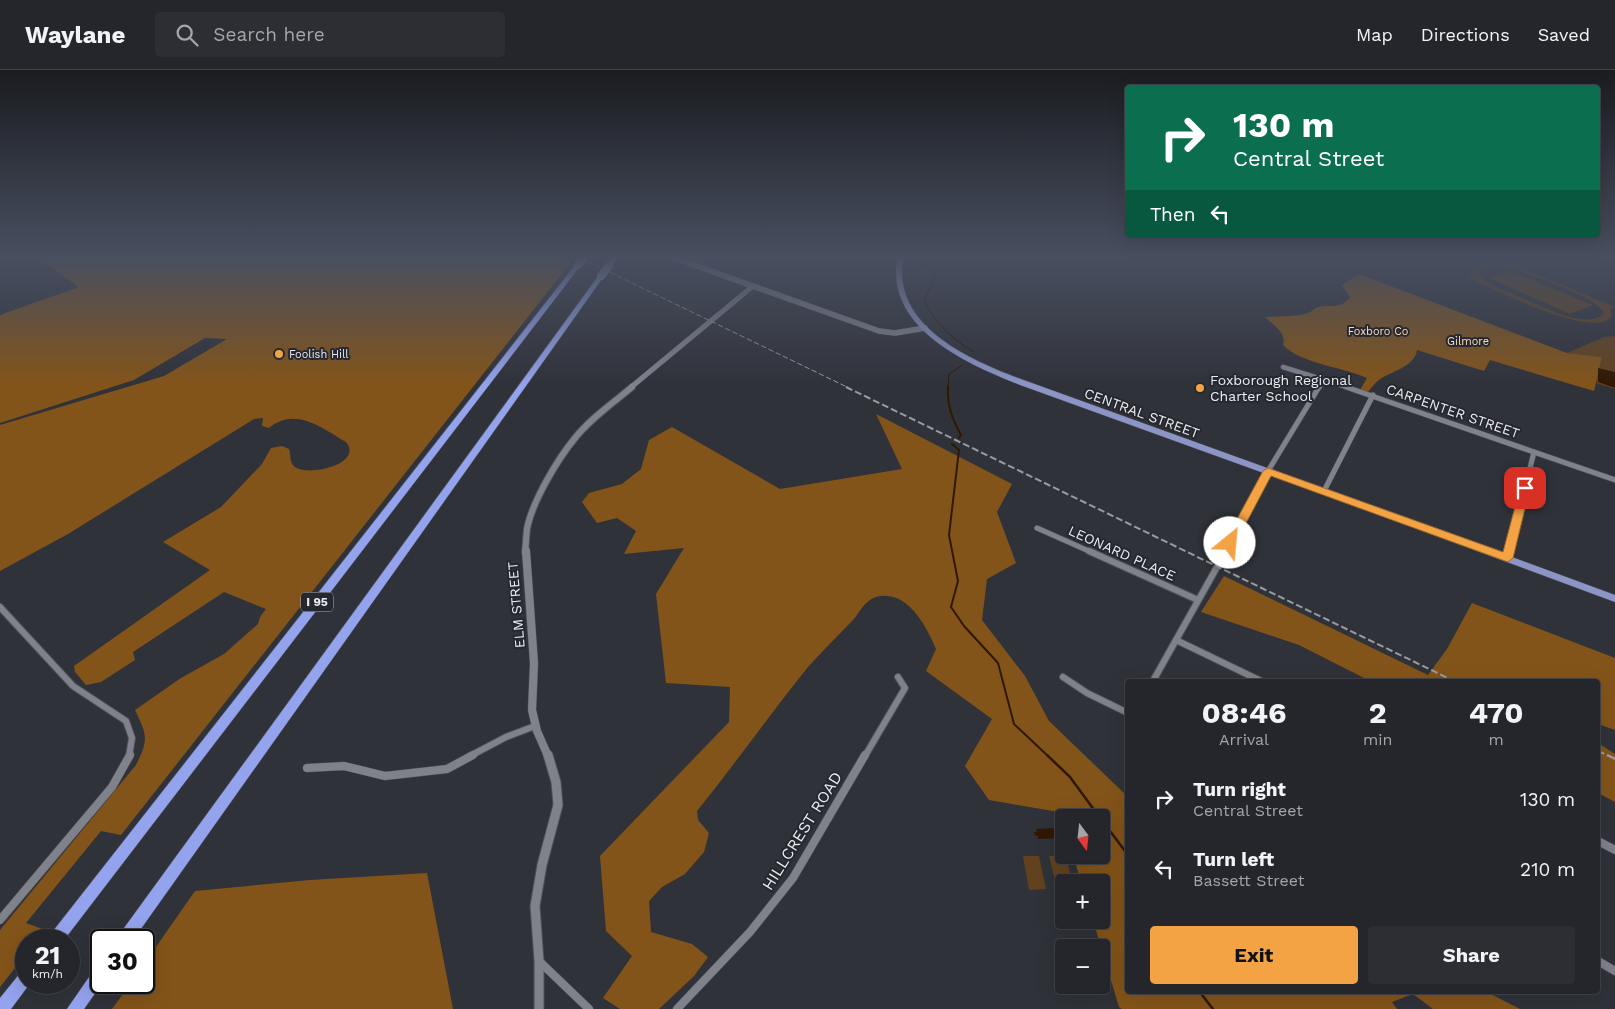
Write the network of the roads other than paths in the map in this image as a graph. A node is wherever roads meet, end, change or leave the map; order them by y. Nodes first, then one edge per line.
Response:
1 (552, 299) edge
2 (586, 299) edge
3 (738, 299) edge
4 (789, 299) edge
5 (904, 299) edge
6 (926, 328) junction
7 (1284, 367) dead end
8 (1324, 379) junction
9 (1373, 395) junction
10 (1534, 452) junction
11 (1268, 471) junction
12 (1615, 480) edge
13 (1324, 491) junction
14 (1037, 528) dead end
15 (1508, 558) junction
16 (1615, 599) edge
17 (1198, 600) junction
18 (0, 606) edge
19 (1176, 640) junction
20 (898, 677) dead end
21 (1064, 677) dead end
22 (1154, 679) edge
23 (1257, 679) edge
24 (1125, 712) edge
25 (535, 726) junction
26 (307, 768) dead end
27 (1600, 843) edge
28 (1615, 850) edge
29 (0, 919) edge
30 (64, 929) edge
31 (132, 929) edge
32 (539, 961) junction
33 (1600, 962) edge
34 (1615, 971) edge
35 (90, 988) edge
36 (15, 991) edge
37 (1, 1009) edge
38 (75, 1009) edge
39 (539, 1009) edge
40 (589, 1009) edge
41 (677, 1009) edge

1 - 30 highway, I 95, bridge
2 - 31 highway, bridge
3 - 25 street, ELM STREET
4 - 6 main road
5 - 6 main road, CENTRAL STREET
6 - 11 main road, CENTRAL STREET
7 - 8 street, CARPENTER STREET
8 - 9 street, CARPENTER STREET
8 - 11 street
9 - 10 street, CARPENTER STREET
9 - 13 street
10 - 12 street, CARPENTER STREET
10 - 15 street
11 - 13 main road, CENTRAL STREET
11 - 17 street
13 - 15 main road, CENTRAL STREET
14 - 17 street, LEONARD PLACE
15 - 16 main road, CENTRAL STREET
17 - 19 street
18 - 29 street
19 - 22 street
19 - 23 street
20 - 41 street, HILLCREST ROAD
21 - 24 street
25 - 26 street
25 - 32 street, ELM STREET
27 - 28 street
32 - 39 street, ELM STREET
32 - 40 street
33 - 34 street
35 - 38 highway
36 - 37 highway

